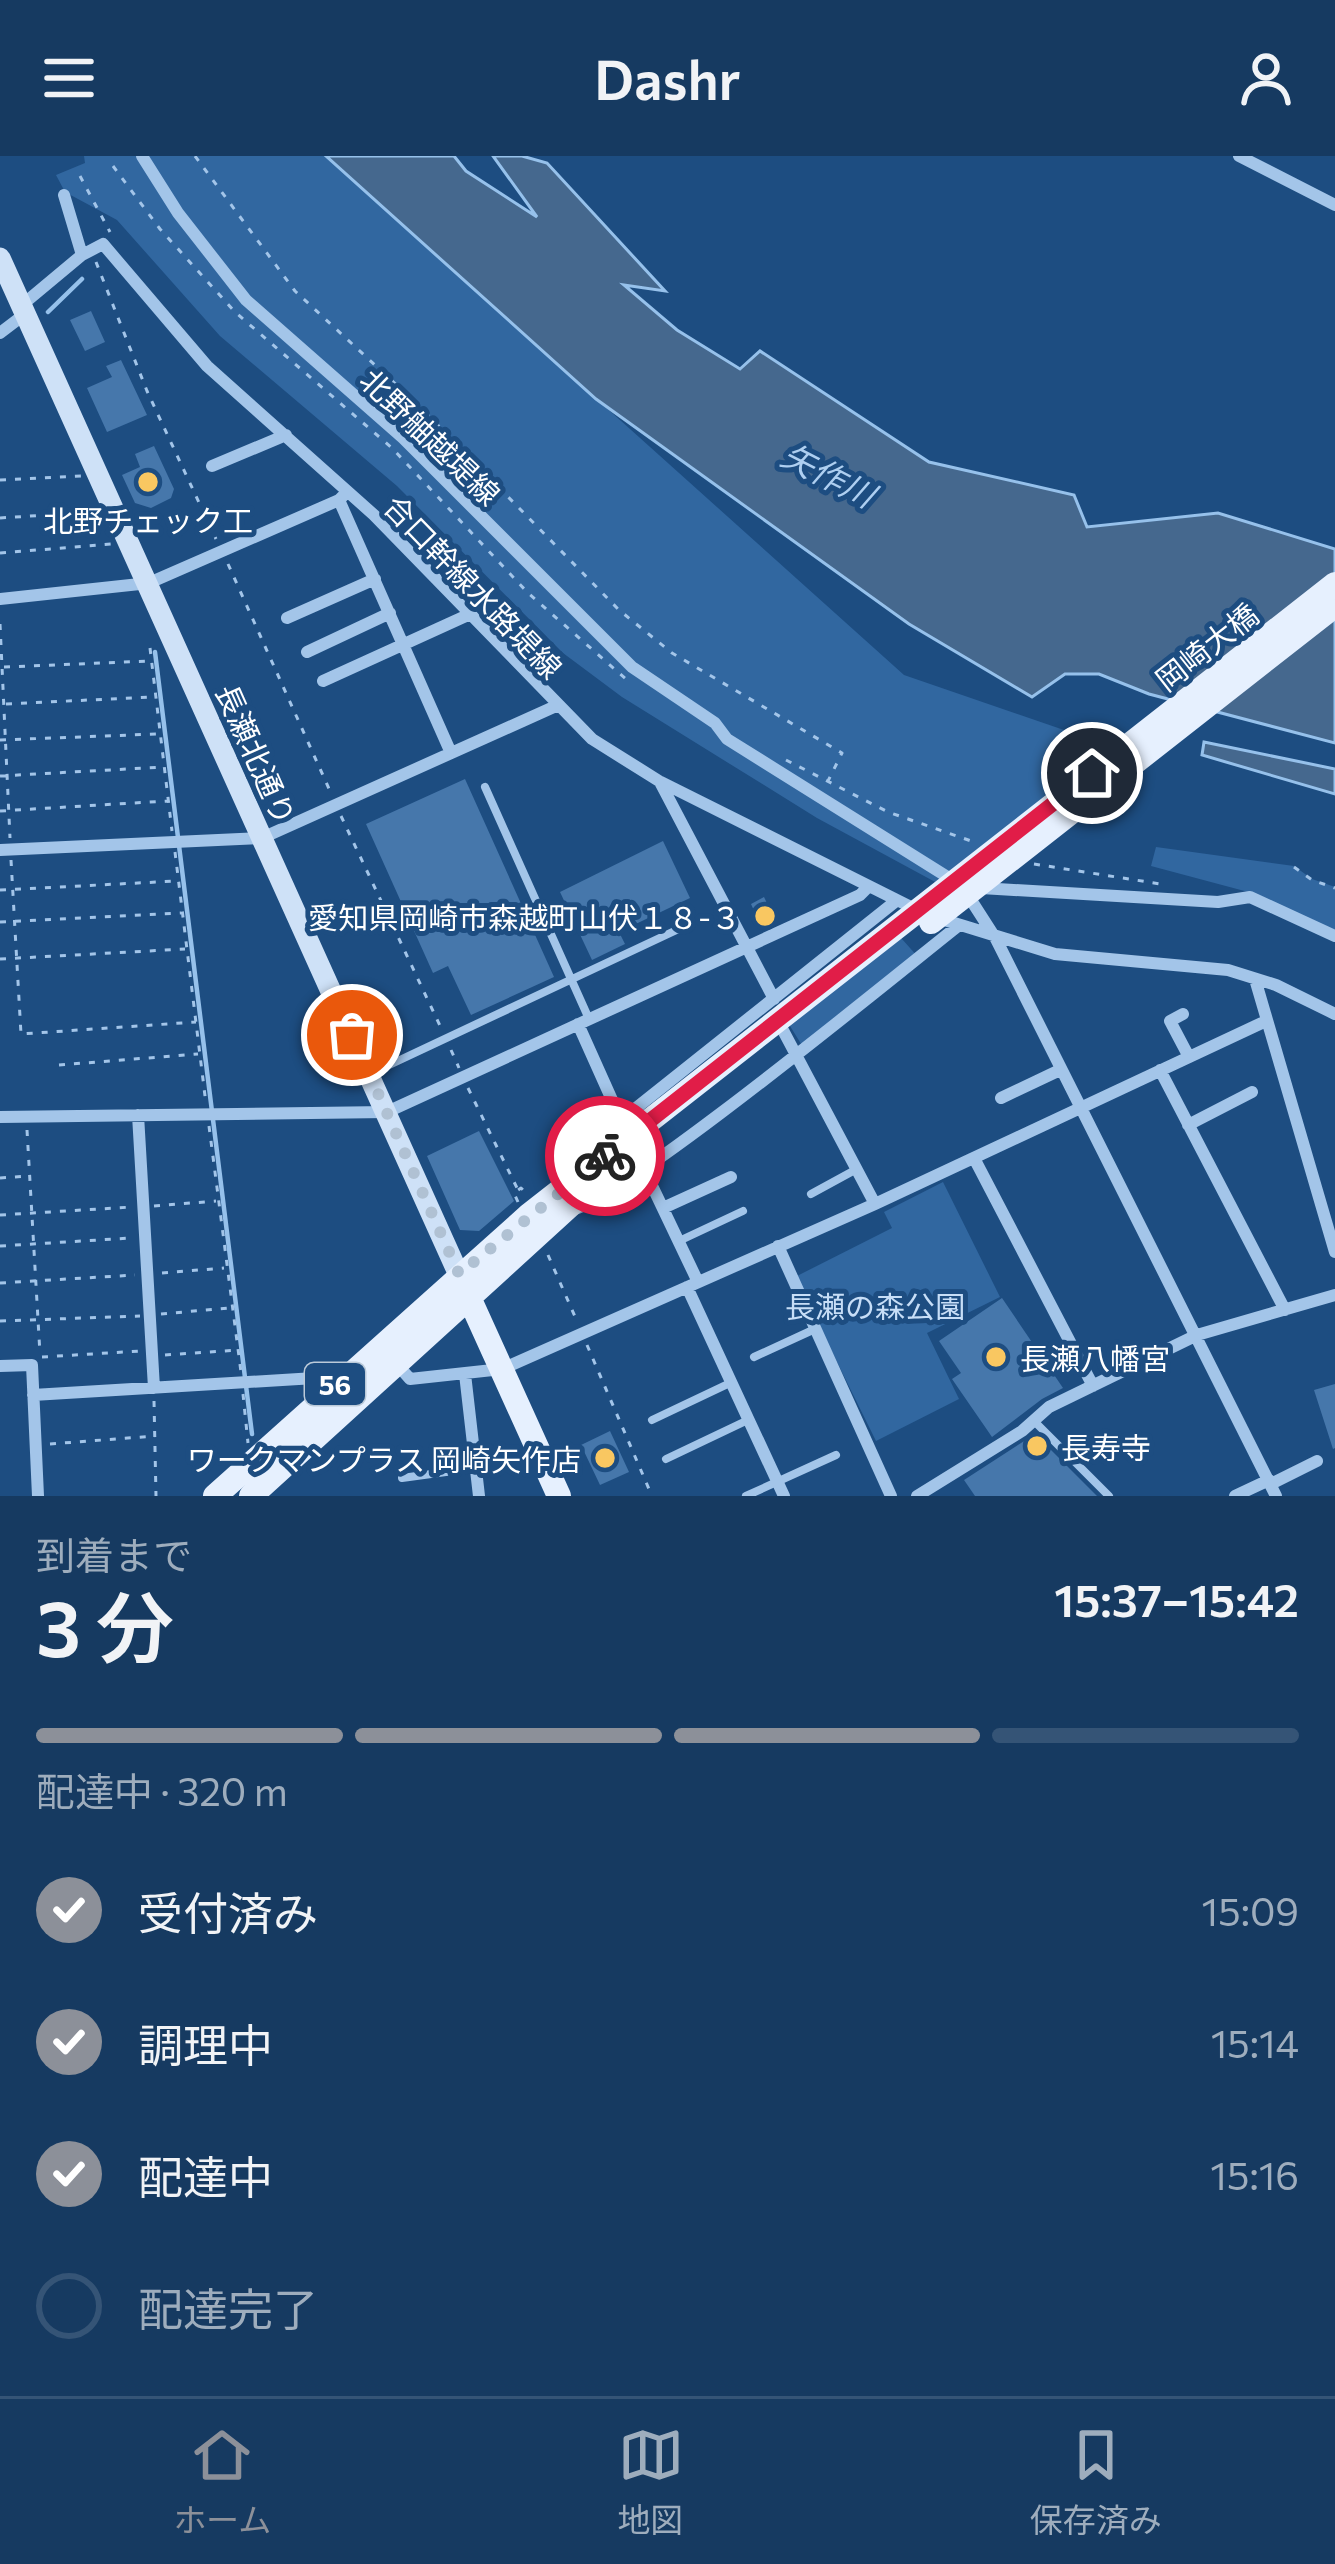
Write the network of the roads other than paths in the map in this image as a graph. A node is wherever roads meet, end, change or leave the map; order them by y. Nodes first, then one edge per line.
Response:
1 (142, 156) edge
2 (1239, 156) edge
3 (64, 195) dead end
4 (1335, 205) edge
5 (92, 249) junction
6 (0, 258) edge
7 (24, 309) junction
8 (0, 333) edge
9 (286, 435) junction
10 (212, 466) dead end
11 (343, 496) junction
12 (375, 579) junction
13 (149, 583) junction
14 (1335, 584) edge
15 (0, 599) edge
16 (1335, 605) edge
17 (390, 613) junction
18 (468, 615) junction
19 (287, 618) dead end
20 (404, 645) junction
21 (307, 652) dead end
22 (323, 681) dead end
23 (556, 706) junction
24 (452, 753) junction
25 (659, 781) junction
26 (485, 787) dead end
27 (262, 838) junction
28 (5, 850) edge
29 (962, 886) junction
30 (868, 887) junction
31 (896, 902) junction
32 (958, 926) junction
33 (683, 928) dead end
34 (1335, 936) edge
35 (996, 938) junction
36 (744, 946) junction
37 (1255, 979) junction
38 (571, 982) junction
39 (771, 1001) junction
40 (1183, 1014) dead end
41 (1335, 1014) edge
42 (583, 1022) junction
43 (1266, 1022) junction
44 (796, 1052) junction
45 (1189, 1057) junction
46 (1060, 1070) junction
47 (1160, 1070) junction
48 (724, 1073) junction
49 (370, 1075) junction
50 (1252, 1092) dead end
51 (1001, 1098) dead end
52 (1078, 1108) junction
53 (387, 1112) junction
54 (138, 1115) junction
55 (0, 1117) edge
56 (621, 1120) junction
57 (1188, 1125) junction
58 (974, 1158) junction
59 (857, 1169) junction
60 (645, 1171) junction
61 (731, 1177) dead end
62 (811, 1194) dead end
63 (874, 1204) junction
64 (525, 1205) junction
65 (663, 1208) junction
66 (563, 1209) junction
67 (743, 1211) dead end
68 (678, 1241) junction
69 (778, 1246) junction
70 (1335, 1252) edge
71 (464, 1285) junction
72 (693, 1285) junction
73 (1335, 1295) edge
74 (1285, 1310) junction
75 (815, 1329) junction
76 (1197, 1335) junction
77 (754, 1357) dead end
78 (396, 1362) junction
79 (0, 1366) edge
80 (502, 1369) junction
81 (465, 1373) junction
82 (730, 1383) junction
83 (334, 1385) junction
84 (1093, 1386) junction
85 (154, 1388) junction
86 (33, 1394) junction
87 (652, 1420) dead end
88 (748, 1420) junction
89 (1033, 1420) junction
90 (836, 1455) dead end
91 (666, 1459) dead end
92 (1317, 1461) dead end
93 (475, 1468) junction
94 (402, 1478) dead end
95 (1272, 1487) edge
96 (780, 1489) edge
97 (255, 1495) edge
98 (38, 1496) edge
99 (214, 1496) edge
100 (478, 1496) edge
101 (559, 1496) edge
102 (746, 1496) edge
103 (891, 1496) edge
104 (917, 1496) edge
105 (1109, 1496) edge
106 (1235, 1496) edge

1 - 29 street, 北野舳越堤線
2 - 4 street
3 - 5 street
5 - 7 street
5 - 9 street, 合口幹線水路堤線
6 - 7 street, 長瀬北通り
7 - 8 street
7 - 13 street, 長瀬北通り
9 - 10 street
9 - 11 street, 合口幹線水路堤線
11 - 12 street
11 - 13 street
11 - 18 street, 合口幹線水路堤線
12 - 17 street
12 - 19 street
13 - 15 street
13 - 27 street, 長瀬北通り
14 - 48 main road, 岡崎大橋
16 - 48 main road, 岡崎大橋
17 - 20 street
17 - 21 street
18 - 20 street
18 - 23 street, 合口幹線水路堤線
20 - 22 street
20 - 24 street
23 - 24 street
23 - 25 street, 合口幹線水路堤線
24 - 27 street
25 - 30 street, 合口幹線水路堤線
25 - 36 street
26 - 38 lane
27 - 28 street
27 - 49 street, 長瀬北通り
29 - 34 street
29 - 35 street
30 - 31 street, 合口幹線水路堤線
30 - 36 street
31 - 32 street, 合口幹線水路堤線
31 - 39 street
32 - 35 street, 合口幹線水路堤線
32 - 44 street
33 - 38 lane
35 - 37 street
35 - 46 street
36 - 39 street
36 - 42 street
37 - 41 street
37 - 43 street
38 - 42 lane
38 - 49 lane
39 - 44 street
39 - 56 street
40 - 45 street
42 - 53 street
42 - 56 street
43 - 45 street
43 - 70 street
44 - 59 street
44 - 60 street
45 - 47 street
46 - 51 street
46 - 52 street
47 - 52 street
47 - 57 street
48 - 64 main road
48 - 66 main road
49 - 53 street, 長瀬北通り
50 - 57 street
52 - 58 street
52 - 76 street
53 - 54 street
53 - 71 street, 長瀬北通り
54 - 55 street
54 - 85 street
56 - 64 street
57 - 74 street
58 - 63 street
58 - 84 street
59 - 62 lane
59 - 63 street
60 - 65 street
60 - 66 street
61 - 65 street
63 - 69 street
64 - 71 main road
65 - 68 street
66 - 71 main road
67 - 68 lane
68 - 72 street
69 - 72 street
69 - 75 street
71 - 78 main road, 56
71 - 80 main road
71 - 83 main road, 56
72 - 80 street
72 - 82 street
73 - 74 street
74 - 76 street
75 - 77 lane
75 - 103 street
76 - 84 street
76 - 95 street
78 - 81 street
78 - 97 main road, 56
79 - 86 street
80 - 81 street
80 - 101 main road
81 - 93 street
82 - 87 lane
82 - 88 street
83 - 85 street
83 - 99 main road, 56
84 - 89 street
85 - 86 street
86 - 98 street
88 - 91 lane
88 - 96 street
89 - 104 street
89 - 105 lane
90 - 96 lane
92 - 95 street
93 - 94 lane
93 - 100 street
95 - 106 street
96 - 102 lane

